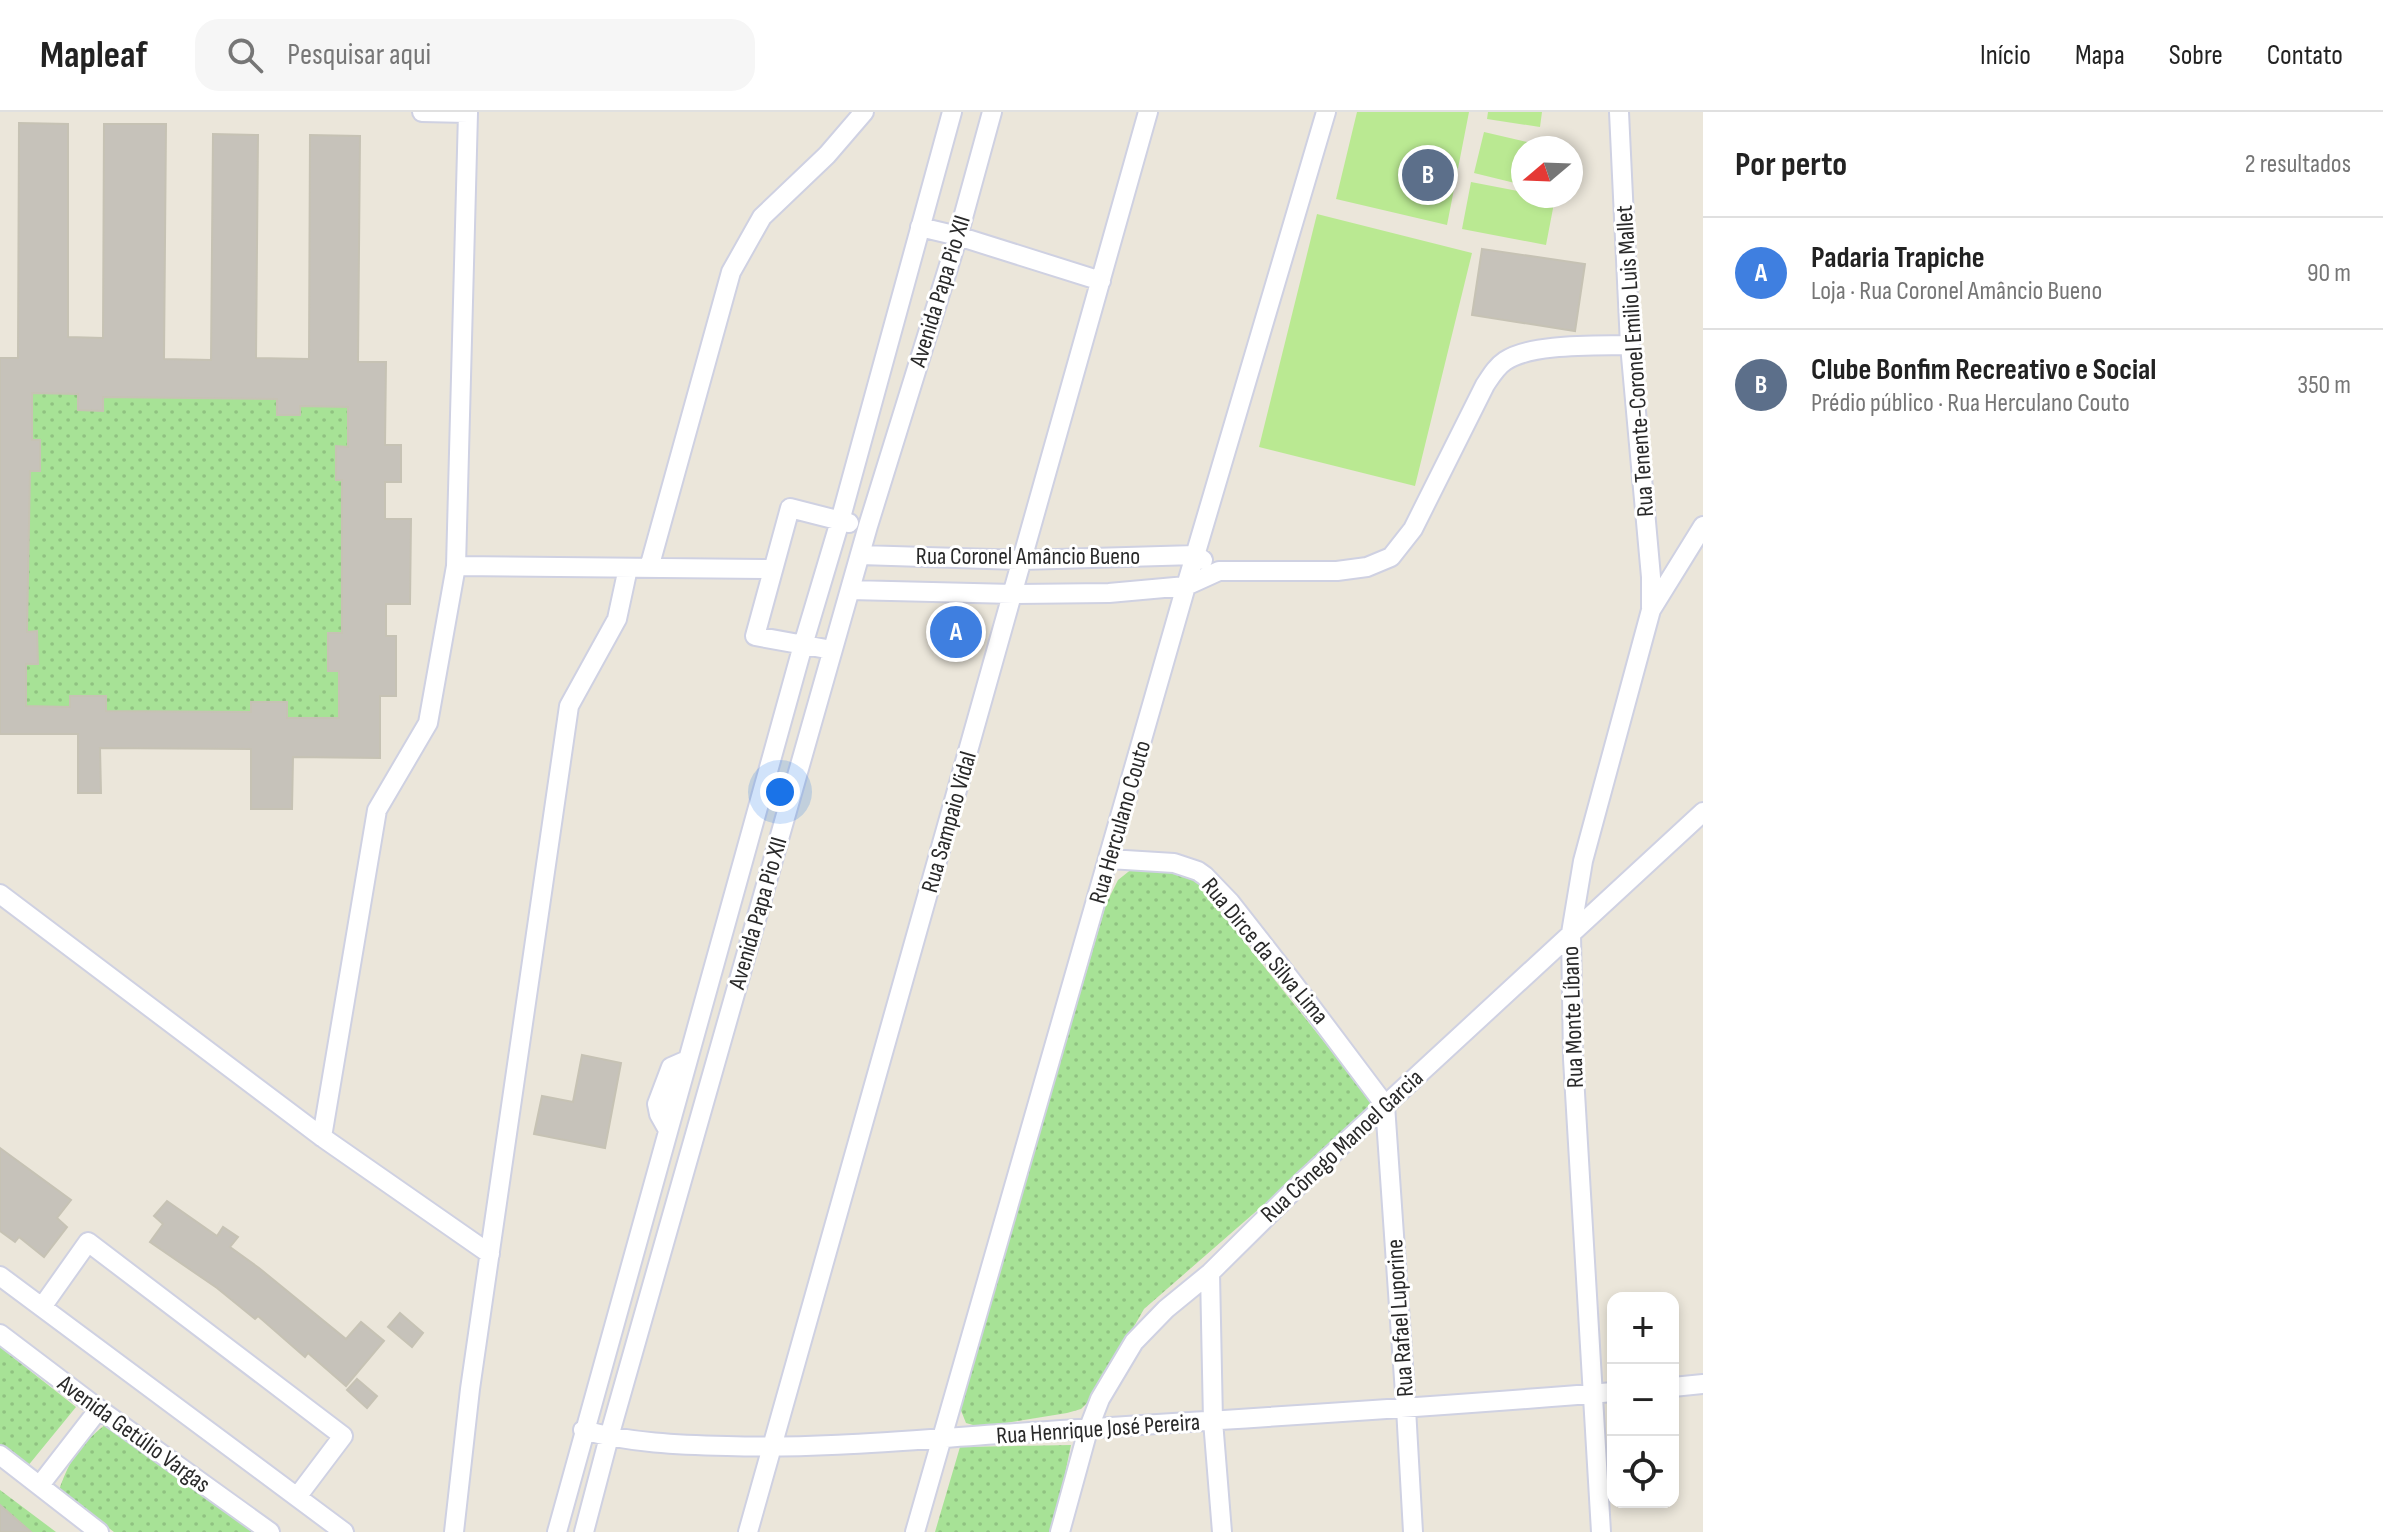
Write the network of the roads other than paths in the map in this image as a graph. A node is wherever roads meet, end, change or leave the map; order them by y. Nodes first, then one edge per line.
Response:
1 (422, 112) edge
2 (864, 112) edge
3 (952, 112) edge
4 (992, 112) edge
5 (1148, 112) edge
6 (1326, 112) edge
7 (1619, 112) edge
8 (920, 227) junction
9 (958, 236) junction
10 (1101, 281) junction
11 (1630, 345) junction
12 (840, 521) junction
13 (868, 526) junction
14 (1703, 526) edge
15 (860, 555) junction
16 (1196, 555) junction
17 (1022, 560) junction
18 (456, 566) junction
19 (628, 568) junction
20 (649, 568) junction
21 (772, 569) junction
22 (1219, 571) junction
23 (1186, 586) junction
24 (850, 590) junction
25 (1014, 594) junction
26 (1651, 610) junction
27 (803, 645) junction
28 (832, 650) junction
29 (1703, 812) edge
30 (1109, 859) junction
31 (0, 894) edge
32 (731, 905) junction
33 (758, 914) junction
34 (1571, 933) junction
35 (1385, 1105) junction
36 (322, 1137) junction
37 (652, 1186) junction
38 (678, 1194) junction
39 (490, 1254) junction
40 (1210, 1273) junction
41 (0, 1276) edge
42 (42, 1307) junction
43 (0, 1334) edge
44 (1703, 1384) edge
45 (1679, 1386) edge
46 (1607, 1392) edge
47 (1591, 1393) junction
48 (1406, 1408) junction
49 (99, 1409) junction
50 (1213, 1421) junction
51 (583, 1430) junction
52 (1088, 1430) junction
53 (609, 1437) junction
54 (943, 1439) junction
55 (772, 1447) junction
56 (0, 1455) edge
57 (40, 1485) junction
58 (297, 1497) junction
59 (99, 1532) edge
60 (270, 1532) edge
61 (344, 1532) edge
62 (454, 1532) edge
63 (557, 1532) edge
64 (584, 1532) edge
65 (748, 1532) edge
66 (915, 1532) edge
67 (1060, 1532) edge
68 (1222, 1532) edge
69 (1413, 1532) edge
70 (1601, 1532) edge

1 - 18 street
2 - 20 street
3 - 8 street, Avenida Papa Pio XII
4 - 9 street, Avenida Papa Pio XII
5 - 10 street, Rua Sampaio Vidal
6 - 16 street, Rua Herculano Couto
7 - 11 street, Rua Tenente-Coronel Emilio Luis Mallet
8 - 9 street
8 - 12 street, Avenida Papa Pio XII
9 - 10 street
9 - 13 street, Avenida Papa Pio XII
10 - 17 street, Rua Sampaio Vidal
11 - 22 street
11 - 26 street, Rua Tenente-Coronel Emilio Luis Mallet
12 - 13 street
12 - 21 street
12 - 27 street, Avenida Papa Pio XII
13 - 15 street, Avenida Papa Pio XII
14 - 26 street, Rua Monte Líbano
15 - 17 street, Rua Coronel Amâncio Bueno
15 - 24 street, Avenida Papa Pio XII
16 - 17 street, Rua Coronel Amâncio Bueno
16 - 22 street
16 - 23 street, Rua Herculano Couto
17 - 25 street, Rua Sampaio Vidal
18 - 19 street
18 - 36 street
19 - 20 street
19 - 39 street
20 - 21 street
21 - 27 street
22 - 23 street, Rua Coronel Amâncio Bueno
23 - 25 street, Rua Coronel Amâncio Bueno
23 - 30 street, Rua Herculano Couto
24 - 25 street, Rua Coronel Amâncio Bueno
24 - 28 street, Avenida Papa Pio XII
25 - 55 street, Rua Sampaio Vidal
26 - 34 street, Rua Monte Líbano
27 - 28 street
27 - 32 street, Avenida Papa Pio XII
28 - 33 street, Avenida Papa Pio XII
29 - 34 street, Rua Cônego Manoel Garcia
30 - 35 street, Rua Dirce da Silva Lima
30 - 54 street, Rua Herculano Couto
31 - 36 street
32 - 33 street
32 - 37 street, Avenida Papa Pio XII
33 - 38 street, Avenida Papa Pio XII
34 - 35 street, Rua Cônego Manoel Garcia
34 - 47 street, Rua Monte Líbano
35 - 40 street, Rua Cônego Manoel Garcia
35 - 48 street, Rua Rafael Luporine
36 - 39 street
37 - 38 street
37 - 51 street, Avenida Papa Pio XII
38 - 53 street, Avenida Papa Pio XII
39 - 62 street
40 - 50 street
40 - 52 street, Rua Cônego Manoel Garcia
41 - 42 street
42 - 58 street
42 - 58 street
43 - 49 street, Avenida Getúlio Vargas
44 - 45 street
46 - 47 street, Rua Henrique José Pereira
47 - 48 street, Rua Henrique José Pereira
47 - 70 street, Rua Monte Líbano
48 - 50 street, Rua Henrique José Pereira
48 - 69 street, Rua Rafael Luporine
49 - 57 street
49 - 60 street, Avenida Getúlio Vargas
50 - 52 street, Rua Henrique José Pereira
50 - 68 street
51 - 53 street, Rua Henrique José Pereira
51 - 63 street, Avenida Papa Pio XII
52 - 54 street, Rua Henrique José Pereira
52 - 67 street, Rua Cônego Manoel Garcia
53 - 55 street, Rua Henrique José Pereira
53 - 64 street, Avenida Papa Pio XII
54 - 55 street, Rua Henrique José Pereira
54 - 66 street, Rua Herculano Couto
55 - 65 street, Rua Sampaio Vidal
56 - 57 street
57 - 59 street
58 - 61 street

